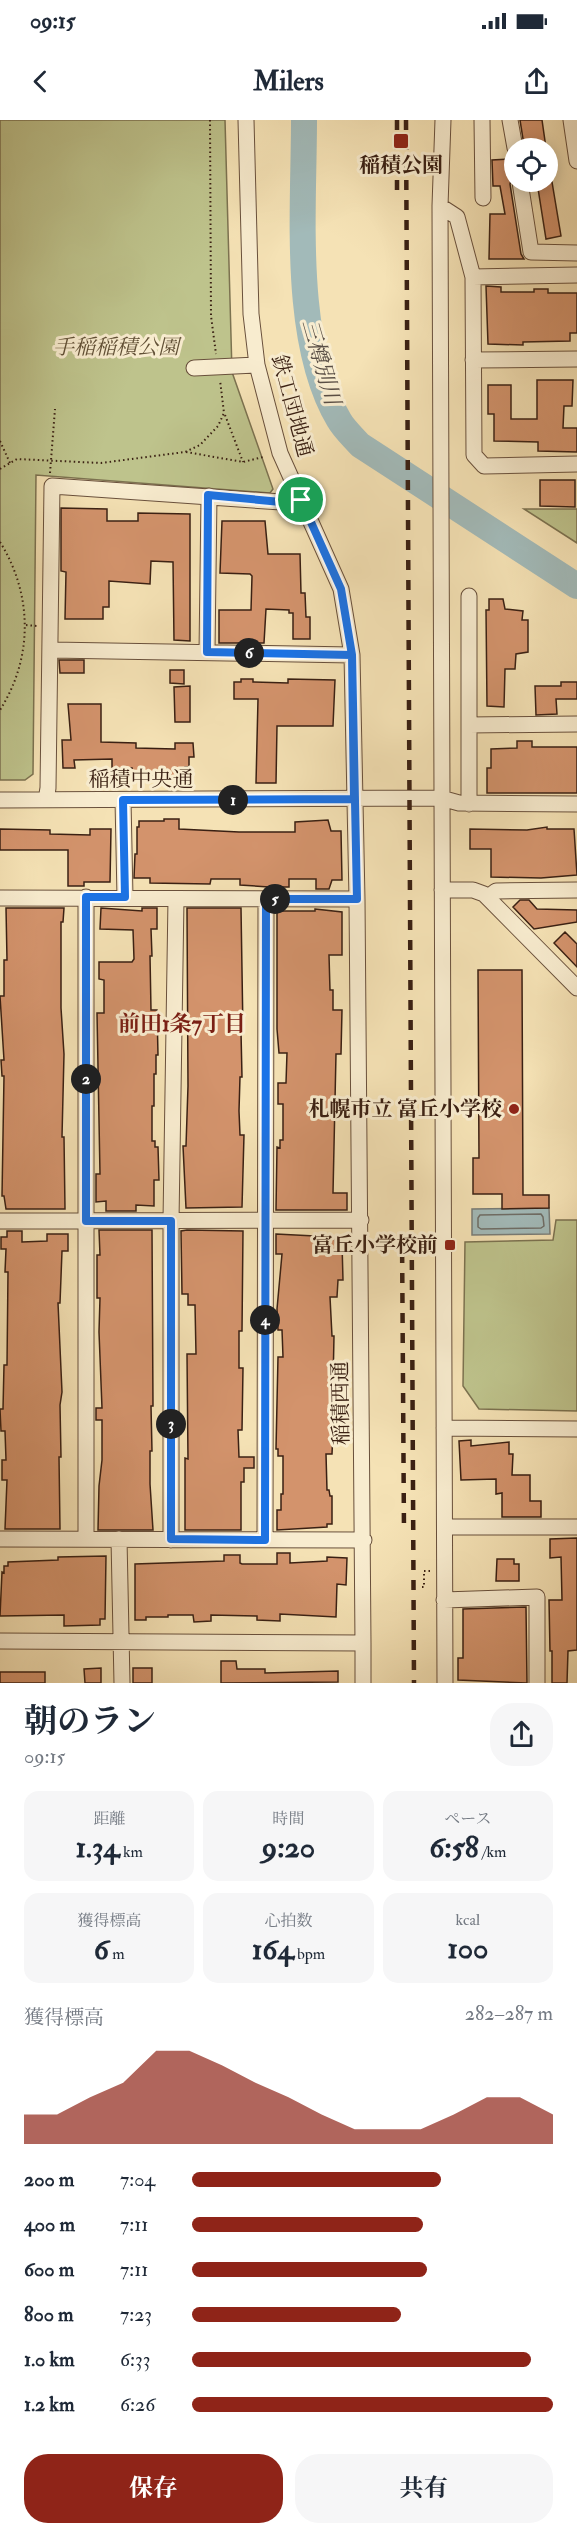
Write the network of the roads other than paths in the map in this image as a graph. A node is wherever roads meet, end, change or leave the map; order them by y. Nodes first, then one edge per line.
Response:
1 (246, 120) edge
2 (443, 120) edge
3 (482, 120) edge
4 (510, 120) edge
5 (571, 120) edge
6 (513, 138) edge
7 (577, 161) edge
8 (522, 192) edge
9 (483, 198) dead end
10 (440, 206) junction
11 (577, 253) edge
12 (577, 275) edge
13 (472, 277) junction
14 (577, 359) edge
15 (473, 360) junction
16 (258, 364) junction
17 (194, 368) dead end
18 (577, 464) edge
19 (208, 495) junction
20 (301, 500) junction
21 (469, 596) dead end
22 (52, 650) junction
23 (207, 652) junction
24 (352, 655) junction
25 (577, 724) edge
26 (469, 725) junction
27 (441, 798) junction
28 (354, 799) junction
29 (0, 800) edge
30 (46, 800) junction
31 (123, 800) junction
32 (469, 804) junction
33 (577, 804) edge
34 (442, 890) junction
35 (577, 890) edge
36 (86, 897) junction
37 (125, 897) junction
38 (488, 897) junction
39 (0, 898) edge
40 (176, 899) junction
41 (266, 899) junction
42 (357, 899) junction
43 (577, 988) edge
44 (265, 1220) junction
45 (361, 1220) junction
46 (0, 1221) edge
47 (86, 1221) junction
48 (171, 1221) junction
49 (444, 1428) junction
50 (577, 1429) edge
51 (445, 1527) junction
52 (577, 1527) edge
53 (0, 1539) edge
54 (86, 1539) junction
55 (119, 1539) junction
56 (171, 1539) junction
57 (265, 1540) junction
58 (364, 1540) junction
59 (444, 1600) junction
60 (0, 1641) edge
61 (121, 1642) junction
62 (363, 1643) junction
63 (122, 1683) edge
64 (363, 1683) edge
65 (446, 1683) edge
66 (537, 1683) edge

1 - 16 street, 鉄工団地通
2 - 10 street
3 - 9 street
4 - 6 street
5 - 7 street
8 - 11 street
10 - 13 street
10 - 27 street
12 - 13 street
13 - 15 street
14 - 15 street
15 - 18 street
16 - 17 street
16 - 20 street, 鉄工団地通
19 - 20 street
19 - 22 street
19 - 23 street
20 - 24 street, 鉄工団地通
21 - 26 street
22 - 23 street
22 - 30 street
23 - 24 street
24 - 28 street, 鉄工団地通
25 - 26 street
26 - 32 street
27 - 28 street, 稲積中央通
27 - 32 street, 稲積中央通
27 - 34 street
28 - 31 street, 稲積中央通
28 - 42 street, 稲積西通
29 - 30 street, 稲積中央通
30 - 31 street, 稲積中央通
31 - 37 street
32 - 33 street, 稲積中央通
34 - 38 street
34 - 49 street
35 - 38 street
36 - 37 street
36 - 39 street
36 - 47 street
37 - 40 street
38 - 43 street
40 - 41 street
40 - 48 street
41 - 42 street
41 - 44 street
42 - 45 street, 稲積西通
44 - 45 street
44 - 48 street
44 - 57 street
45 - 58 street, 稲積西通
46 - 47 street
47 - 48 street
47 - 54 street
48 - 56 street
49 - 50 street
49 - 51 street
51 - 52 street
51 - 59 street
53 - 54 street
54 - 55 street
55 - 56 street
55 - 61 street
56 - 57 street
57 - 58 street
58 - 62 street, 稲積西通
59 - 65 street
59 - 66 street
60 - 61 street
61 - 62 street
61 - 63 street
62 - 64 street, 稲積西通

